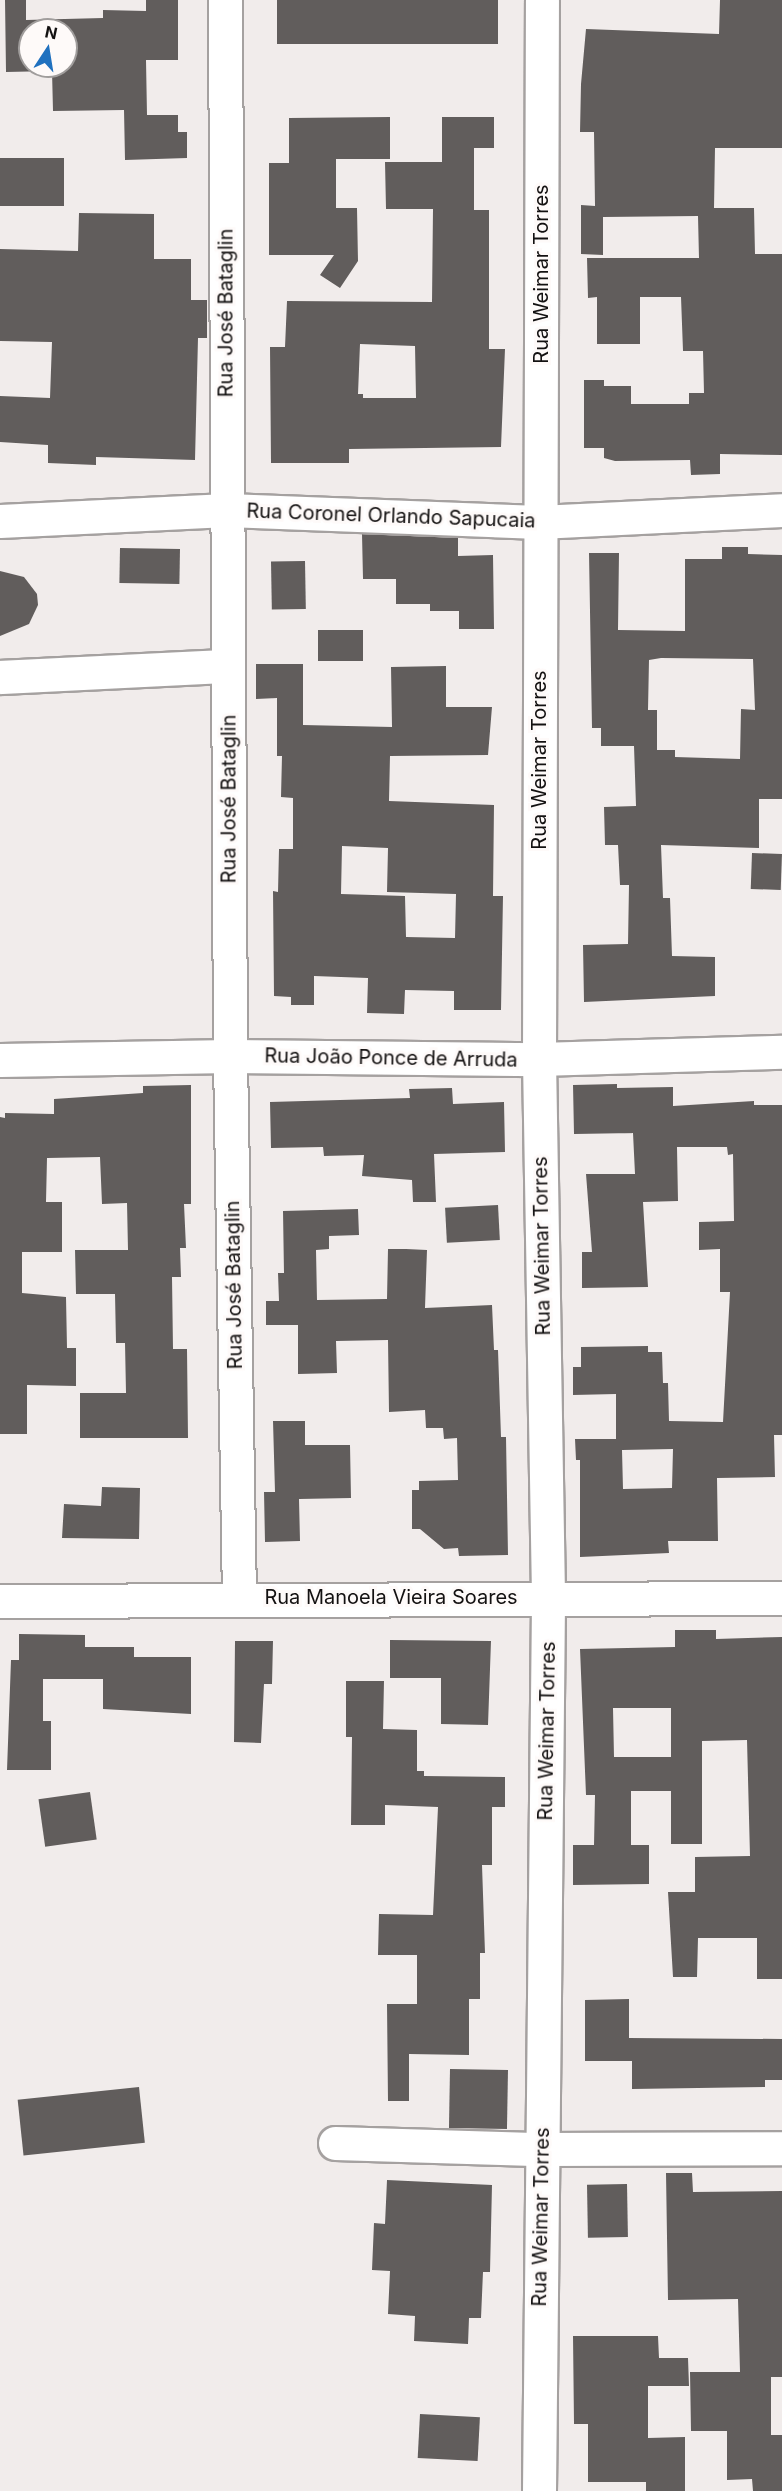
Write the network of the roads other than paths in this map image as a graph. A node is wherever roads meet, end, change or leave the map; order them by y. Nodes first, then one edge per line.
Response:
1 (225, 0) edge
2 (542, 0) edge
3 (227, 510) junction
4 (782, 510) edge
5 (0, 521) edge
6 (539, 522) junction
7 (228, 666) junction
8 (0, 676) edge
9 (782, 1052) edge
10 (230, 1056) junction
11 (539, 1059) junction
12 (0, 1060) edge
13 (548, 1596) junction
14 (239, 1598) junction
15 (782, 1598) edge
16 (0, 1601) edge
17 (335, 2143) dead end
18 (782, 2148) edge
19 (542, 2149) junction
20 (539, 2491) edge

1 - 3 street, Rua José Bataglin
2 - 6 street, Rua Weimar Torres
3 - 5 street, Rua Coronel Orlando Sapucaia
3 - 6 street, Rua Coronel Orlando Sapucaia
3 - 7 street, Rua José Bataglin
4 - 6 street, Rua Coronel Orlando Sapucaia
6 - 11 street, Rua Weimar Torres
7 - 8 street
7 - 10 street, Rua José Bataglin
9 - 11 street, Rua João Ponce de Arruda
10 - 11 street, Rua João Ponce de Arruda
10 - 12 street, Rua João Ponce de Arruda
10 - 14 street, Rua José Bataglin
11 - 13 street, Rua Weimar Torres
13 - 14 street, Rua Manoela Vieira Soares
13 - 15 street, Rua Manoela Vieira Soares
13 - 19 street, Rua Weimar Torres
14 - 16 street, Rua Manoela Vieira Soares
17 - 19 street
18 - 19 street
19 - 20 street, Rua Weimar Torres

